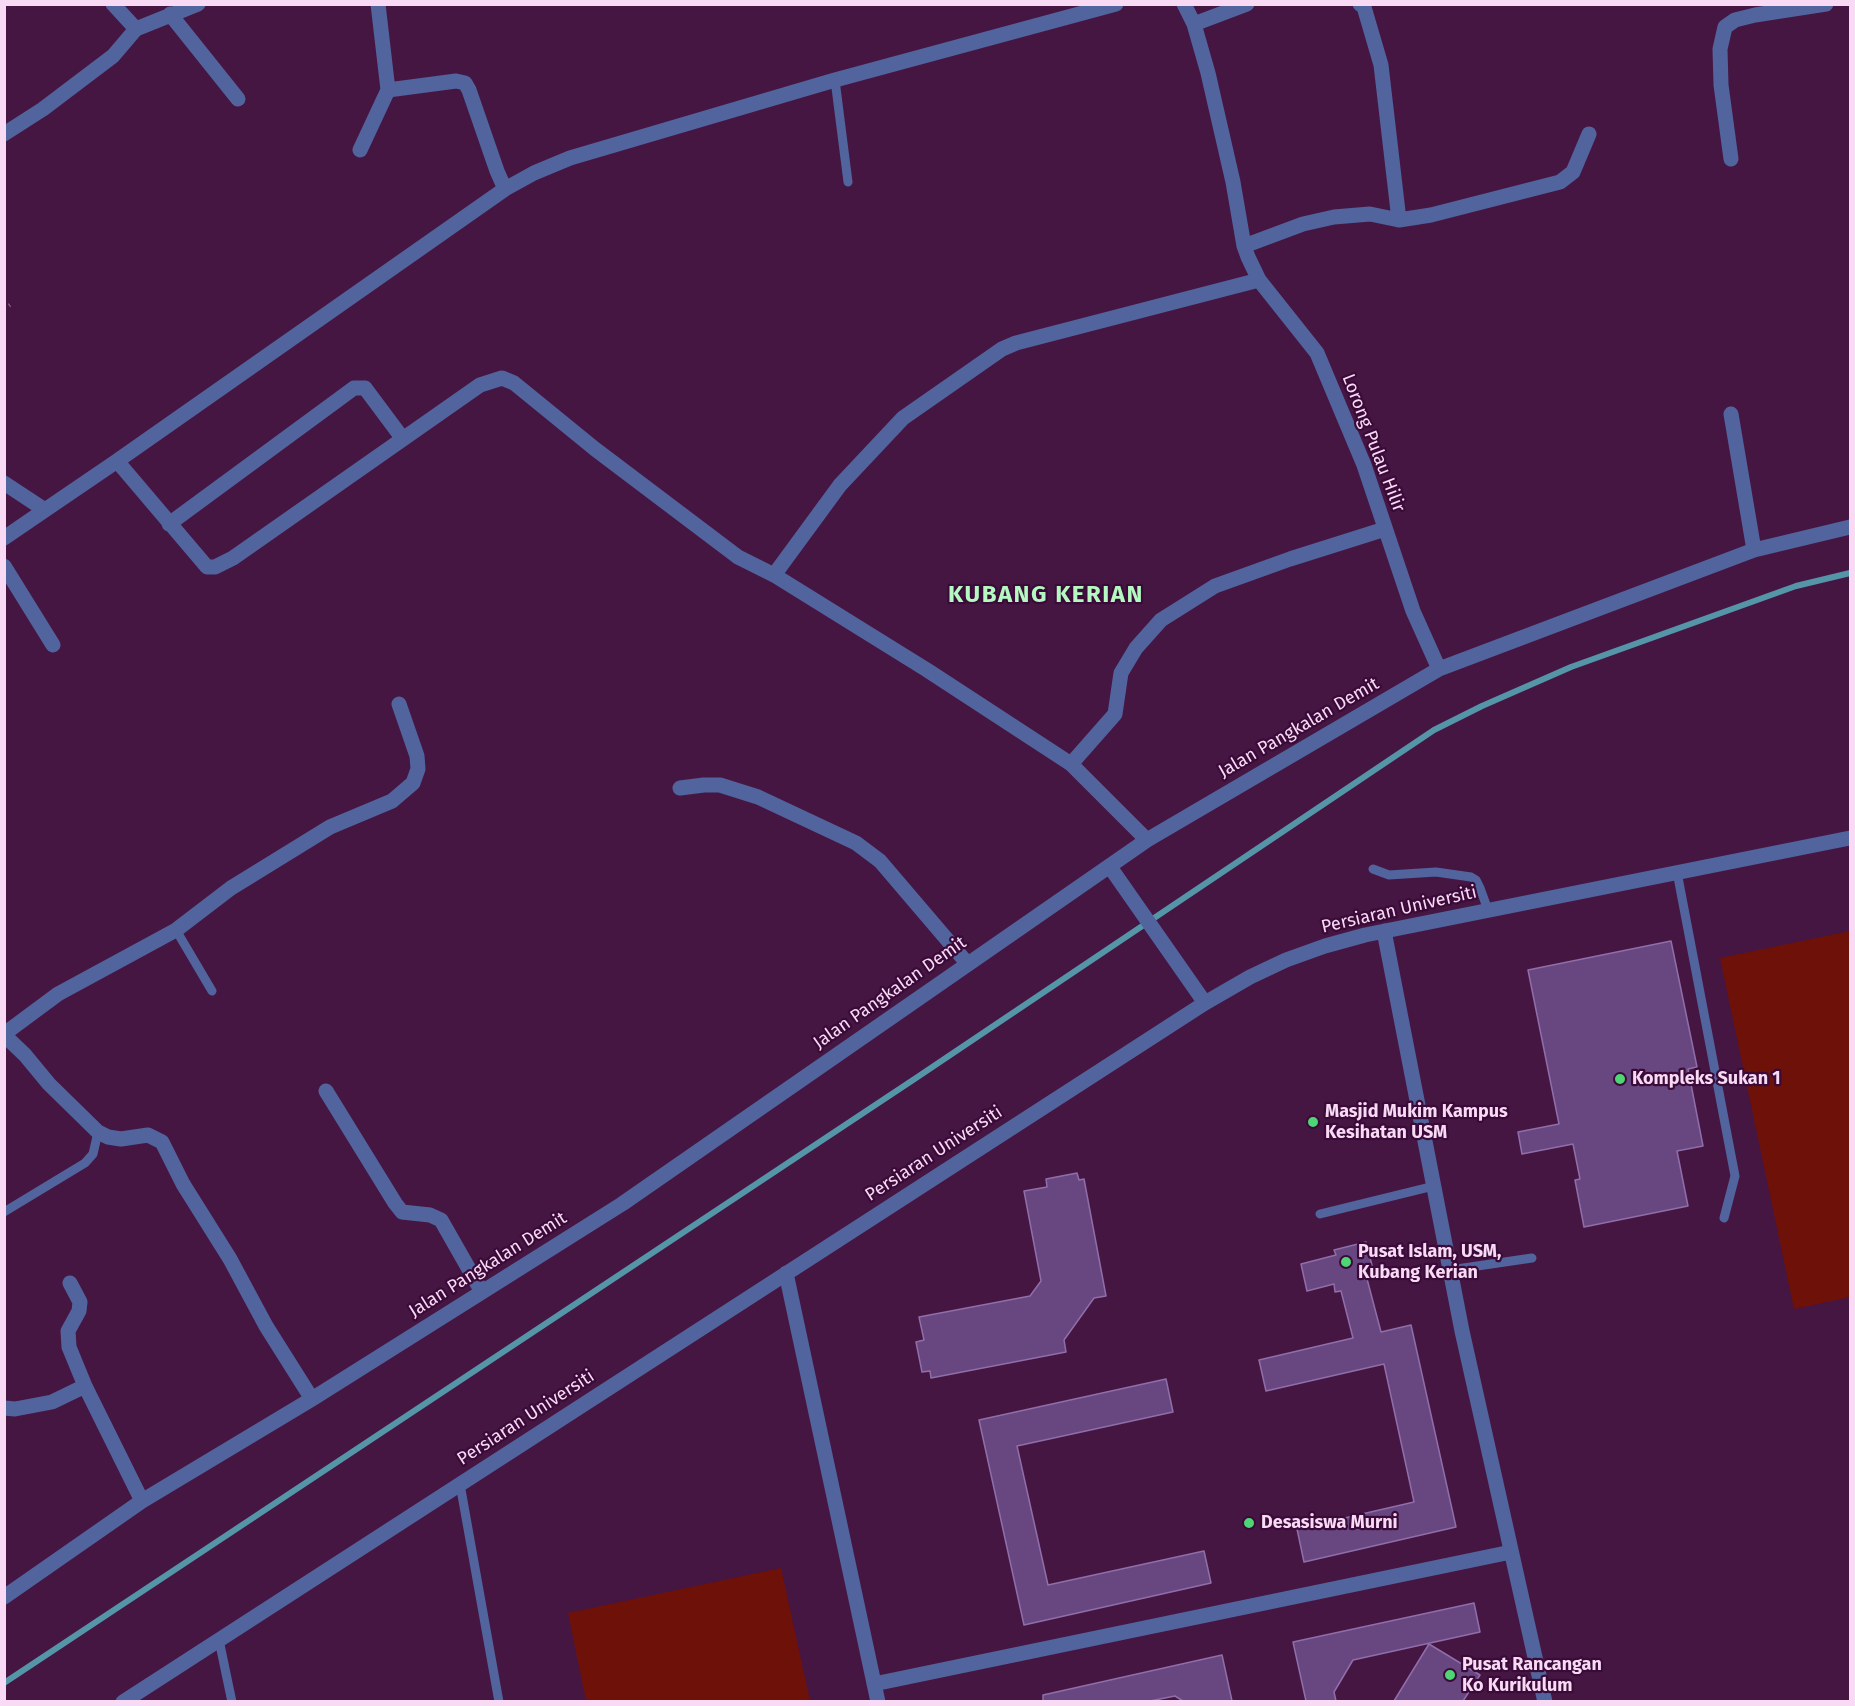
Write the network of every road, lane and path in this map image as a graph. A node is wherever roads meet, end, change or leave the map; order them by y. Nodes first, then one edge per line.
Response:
1 (113, 4) edge
2 (198, 4) edge
3 (378, 4) edge
4 (1116, 4) edge
5 (1184, 4) edge
6 (1247, 4) edge
7 (1826, 4) edge
8 (1362, 6) edge
9 (170, 15) junction
10 (1194, 24) junction
11 (136, 29) junction
12 (835, 80) junction
13 (388, 90) junction
14 (238, 99) dead end
15 (4, 134) edge
16 (1588, 134) dead end
17 (360, 150) dead end
18 (1731, 159) dead end
19 (849, 182) dead end
20 (505, 189) junction
21 (1399, 220) junction
22 (1245, 246) junction
23 (1259, 280) junction
24 (10, 305) dead end
25 (4, 309) edge
26 (1731, 414) dead end
27 (404, 438) junction
28 (117, 461) junction
29 (4, 483) edge
30 (45, 510) junction
31 (169, 524) junction
32 (1851, 527) edge
33 (1385, 529) junction
34 (4, 538) edge
35 (1754, 550) junction
36 (4, 566) edge
37 (774, 575) junction
38 (53, 645) dead end
39 (1439, 669) junction
40 (399, 704) dead end
41 (1071, 764) junction
42 (680, 788) dead end
43 (1851, 838) edge
44 (1147, 840) junction
45 (1110, 867) junction
46 (1373, 869) dead end
47 (1677, 872) junction
48 (1488, 910) junction
49 (176, 930) junction
50 (1384, 931) junction
51 (968, 963) junction
52 (212, 991) dead end
53 (1205, 1002) junction
54 (4, 1034) edge
55 (326, 1091) dead end
56 (99, 1132) junction
57 (1434, 1186) junction
58 (4, 1212) edge
59 (1320, 1214) dead end
60 (1724, 1218) dead end
61 (1532, 1258) dead end
62 (1450, 1269) junction
63 (786, 1273) junction
64 (70, 1283) dead end
65 (482, 1292) junction
66 (86, 1386) junction
67 (312, 1399) junction
68 (4, 1408) edge
69 (460, 1484) junction
70 (142, 1501) junction
71 (1511, 1552) junction
72 (4, 1597) edge
73 (219, 1640) junction
74 (874, 1684) junction
75 (123, 1701) edge
76 (232, 1701) edge
77 (499, 1701) edge
78 (878, 1701) edge
79 (1545, 1701) edge

1 - 11 street
2 - 9 street
3 - 13 street
4 - 12 street
5 - 10 street, Lorong Pulau Hilir
6 - 10 street
7 - 18 street
8 - 21 street
9 - 11 street
9 - 14 street
10 - 22 street, Lorong Pulau Hilir
11 - 15 street
12 - 19 lane
12 - 20 street
13 - 17 street
13 - 20 street
16 - 21 street
20 - 28 street
21 - 22 street
22 - 23 street, Lorong Pulau Hilir
23 - 33 street, Lorong Pulau Hilir
23 - 37 street
24 - 25 path
26 - 35 street
27 - 31 street
27 - 31 street
27 - 37 street
28 - 30 street
28 - 31 street
29 - 30 street
30 - 34 street
32 - 35 street, Jalan Pangkalan Demit
33 - 39 street, Lorong Pulau Hilir
33 - 41 street
35 - 39 street, Jalan Pangkalan Demit
36 - 38 street
37 - 41 street
39 - 44 street, Jalan Pangkalan Demit
40 - 49 street
41 - 44 street
42 - 51 street
43 - 47 street, Persiaran Universiti
44 - 45 street, Jalan Pangkalan Demit
45 - 51 street, Jalan Pangkalan Demit
45 - 53 street
46 - 48 lane
47 - 48 street, Persiaran Universiti
47 - 60 lane
48 - 50 street, Persiaran Universiti
49 - 52 lane
49 - 54 street
50 - 53 street, Persiaran Universiti
50 - 57 street
51 - 65 street, Jalan Pangkalan Demit
53 - 63 street, Persiaran Universiti
54 - 56 street
55 - 65 street
56 - 58 lane
56 - 67 street
57 - 59 lane
57 - 62 street
61 - 62 lane
62 - 71 street
63 - 69 street, Persiaran Universiti
63 - 74 street
64 - 66 street
65 - 67 street, Jalan Pangkalan Demit
66 - 68 street
66 - 70 street
67 - 70 street, Jalan Pangkalan Demit
69 - 73 street, Persiaran Universiti
69 - 77 lane
70 - 72 street, Jalan Pangkalan Demit
71 - 74 street
71 - 79 street
73 - 75 street, Persiaran Universiti
73 - 76 lane
74 - 78 street

